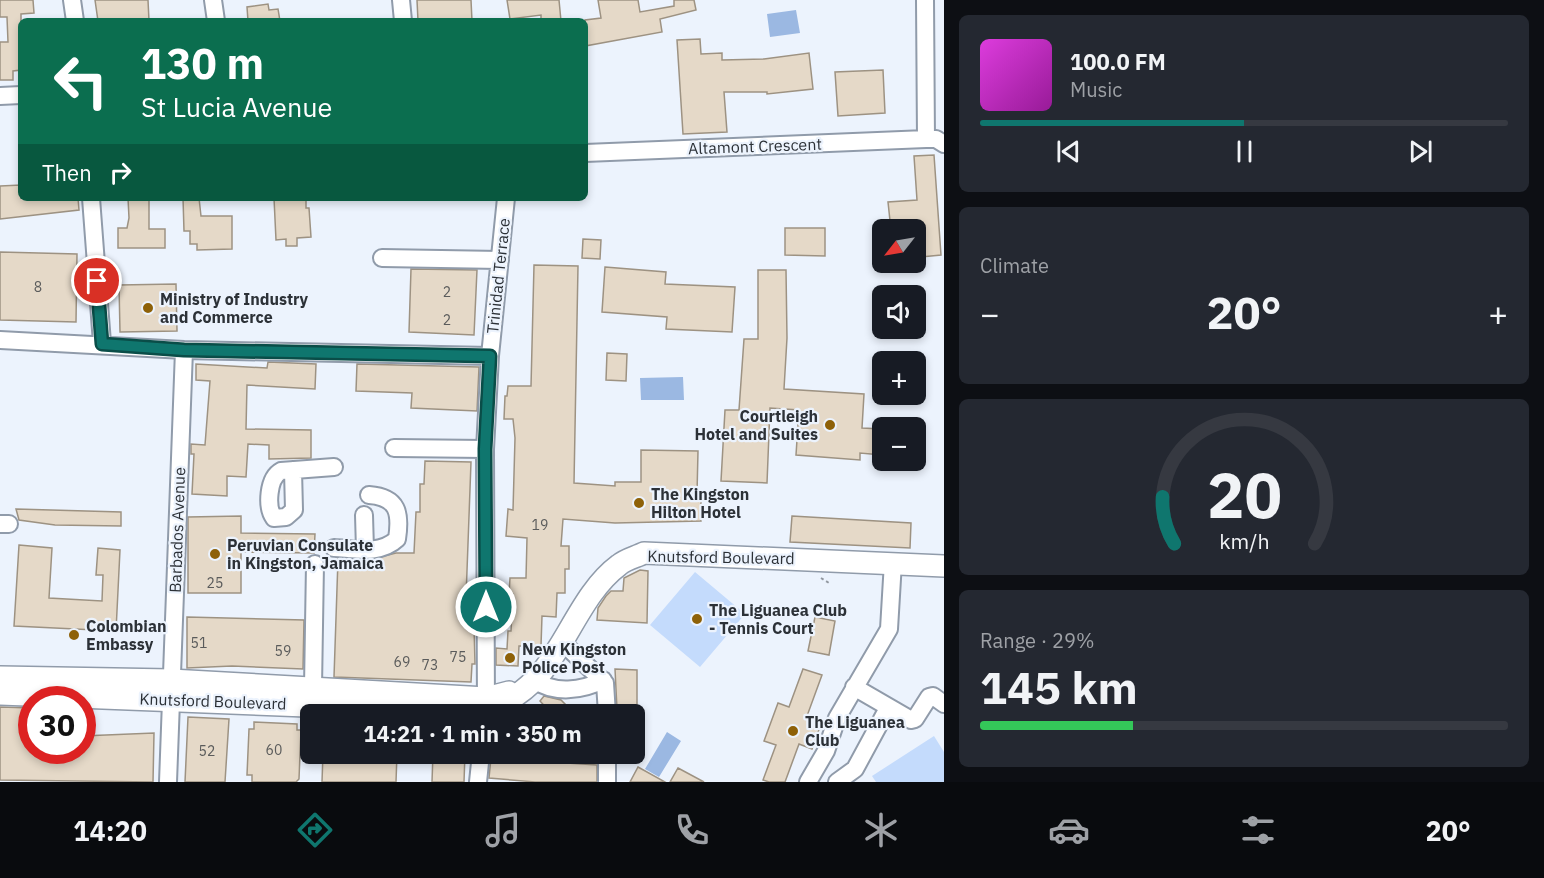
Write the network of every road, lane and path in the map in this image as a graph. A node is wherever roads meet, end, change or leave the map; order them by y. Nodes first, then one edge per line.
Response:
1 (72, 0) edge
2 (213, 0) edge
3 (401, 0) edge
4 (925, 0) edge
5 (75, 18) edge
6 (216, 18) edge
7 (403, 18) edge
8 (18, 95) edge
9 (0, 96) edge
10 (926, 139) junction
11 (944, 144) edge
12 (588, 153) edge
13 (91, 201) edge
14 (506, 201) edge
15 (382, 258) dead end
16 (500, 260) junction
17 (0, 340) edge
18 (102, 344) junction
19 (184, 350) junction
20 (490, 356) junction
21 (394, 448) dead end
22 (485, 449) junction
23 (334, 467) dead end
24 (293, 470) dead end
25 (369, 495) dead end
26 (364, 515) dead end
27 (334, 548) dead end
28 (365, 550) junction
29 (892, 562) junction
30 (315, 564) dead end
31 (944, 566) edge
32 (563, 644) junction
33 (0, 677) edge
34 (603, 680) junction
35 (530, 683) junction
36 (313, 687) junction
37 (854, 687) junction
38 (171, 689) junction
39 (0, 694) edge
40 (420, 704) edge
41 (453, 704) edge
42 (486, 704) edge
43 (497, 704) edge
44 (607, 704) edge
45 (944, 704) edge
46 (888, 708) junction
47 (480, 764) edge
48 (607, 764) edge
49 (809, 780) edge
50 (168, 782) edge
51 (478, 782) edge
52 (608, 782) edge
53 (827, 782) edge
54 (837, 782) edge

1 - 5 street
2 - 6 street
3 - 7 street
4 - 10 street
8 - 9 street
10 - 11 street, Altamont Crescent
10 - 12 street, Altamont Crescent
13 - 18 street
14 - 16 street, Trinidad Terrace
15 - 16 street
16 - 20 street, Trinidad Terrace
17 - 18 street
18 - 19 street
19 - 20 street
19 - 38 street, Barbados Avenue
20 - 22 street, Trinidad Terrace
21 - 22 street
22 - 42 street, Trinidad Terrace
23 - 24 street
25 - 28 street
26 - 28 street
27 - 28 street
29 - 31 main road, Knutsford Boulevard
29 - 32 main road, Knutsford Boulevard
29 - 37 street
30 - 36 street
32 - 34 street
32 - 35 main road, Knutsford Boulevard
33 - 38 main road, Knutsford Boulevard
34 - 35 street
34 - 44 street
35 - 43 main road, Knutsford Boulevard
36 - 38 main road, Knutsford Boulevard
36 - 41 main road, Knutsford Boulevard
37 - 46 street
37 - 49 street
38 - 39 main road, Knutsford Boulevard
38 - 40 main road, Knutsford Boulevard
38 - 50 street, Barbados Avenue
45 - 46 street
46 - 54 street
47 - 51 street
48 - 52 street
49 - 53 street

